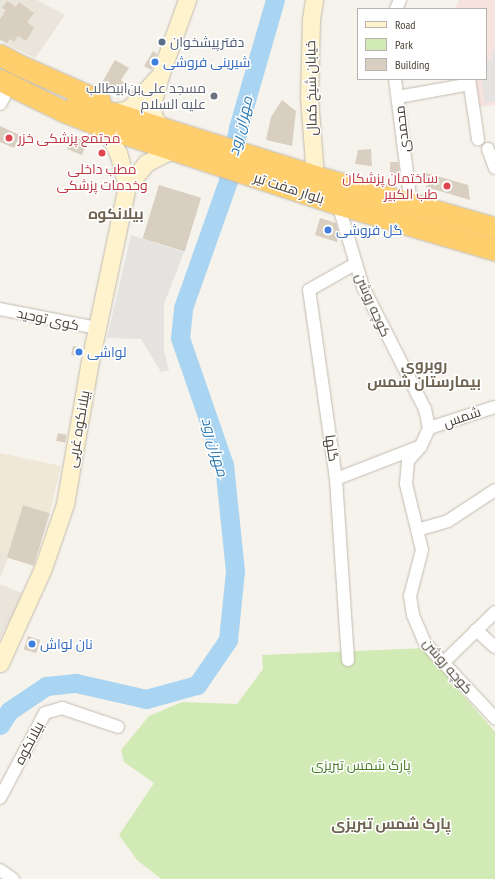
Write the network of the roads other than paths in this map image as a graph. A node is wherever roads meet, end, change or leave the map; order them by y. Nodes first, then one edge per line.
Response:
1 (187, 0) edge
2 (314, 0) edge
3 (0, 55) edge
4 (0, 68) edge
5 (160, 75) junction
6 (395, 80) edge
7 (470, 81) edge
8 (1, 93) edge
9 (398, 96) junction
10 (65, 106) junction
11 (102, 121) junction
12 (163, 128) junction
13 (478, 139) dead end
14 (488, 149) dead end
15 (172, 150) junction
16 (207, 152) junction
17 (255, 167) junction
18 (495, 168) edge
19 (315, 176) junction
20 (127, 186) junction
21 (338, 204) junction
22 (411, 204) junction
23 (495, 228) edge
24 (495, 250) edge
25 (355, 264) junction
26 (0, 309) edge
27 (97, 328) junction
28 (495, 407) edge
29 (429, 428) junction
30 (421, 446) junction
31 (336, 479) junction
32 (495, 490) edge
33 (417, 530) junction
34 (495, 612) edge
35 (476, 630) junction
36 (495, 647) edge
37 (348, 660) dead end
38 (0, 662) edge
39 (443, 663) junction
40 (495, 718) edge
41 (118, 727) dead end
42 (0, 798) edge
43 (0, 870) edge
44 (13, 879) edge

1 - 5 street
2 - 19 street, خیابان شیخ کمال
3 - 11 highway
4 - 10 highway
5 - 11 street
5 - 12 street
6 - 9 street, محمدی
7 - 9 street
7 - 13 street
8 - 10 highway
8 - 11 highway
9 - 22 street, محمدی
10 - 11 highway, بلوار هفت تیر
11 - 12 highway, بلوار هفت تیر
11 - 15 highway, بلوار هفت تیر
11 - 20 street, بیلانکوه غربی
12 - 16 highway, بلوار هفت تیر
14 - 18 street
15 - 16 highway, بلوار هفت تیر
15 - 20 street, بیلانکوه غربی
16 - 17 highway, بلوار هفت تیر
17 - 19 highway, بلوار هفت تیر
17 - 21 highway, بلوار هفت تیر
19 - 22 highway, بلوار هفت تیر
20 - 27 street, بیلانکوه غربی
21 - 24 highway, بلوار هفت تیر
21 - 25 street, کوچه روشن
22 - 23 highway, بلوار هفت تیر
25 - 29 street, کوچه روشن
25 - 31 street, گلها
26 - 27 street, کوی توحید
27 - 38 street, بیلانکوه غربی
28 - 29 street, شمس
29 - 30 street, کوچه روشن
30 - 31 street
30 - 33 street, کوچه روشن
31 - 37 street, گلها
32 - 33 street
33 - 39 street, کوچه روشن
34 - 35 street
35 - 36 street
35 - 39 street
39 - 40 street, کوچه روشن
41 - 42 street, بیلانکوه
43 - 44 street

